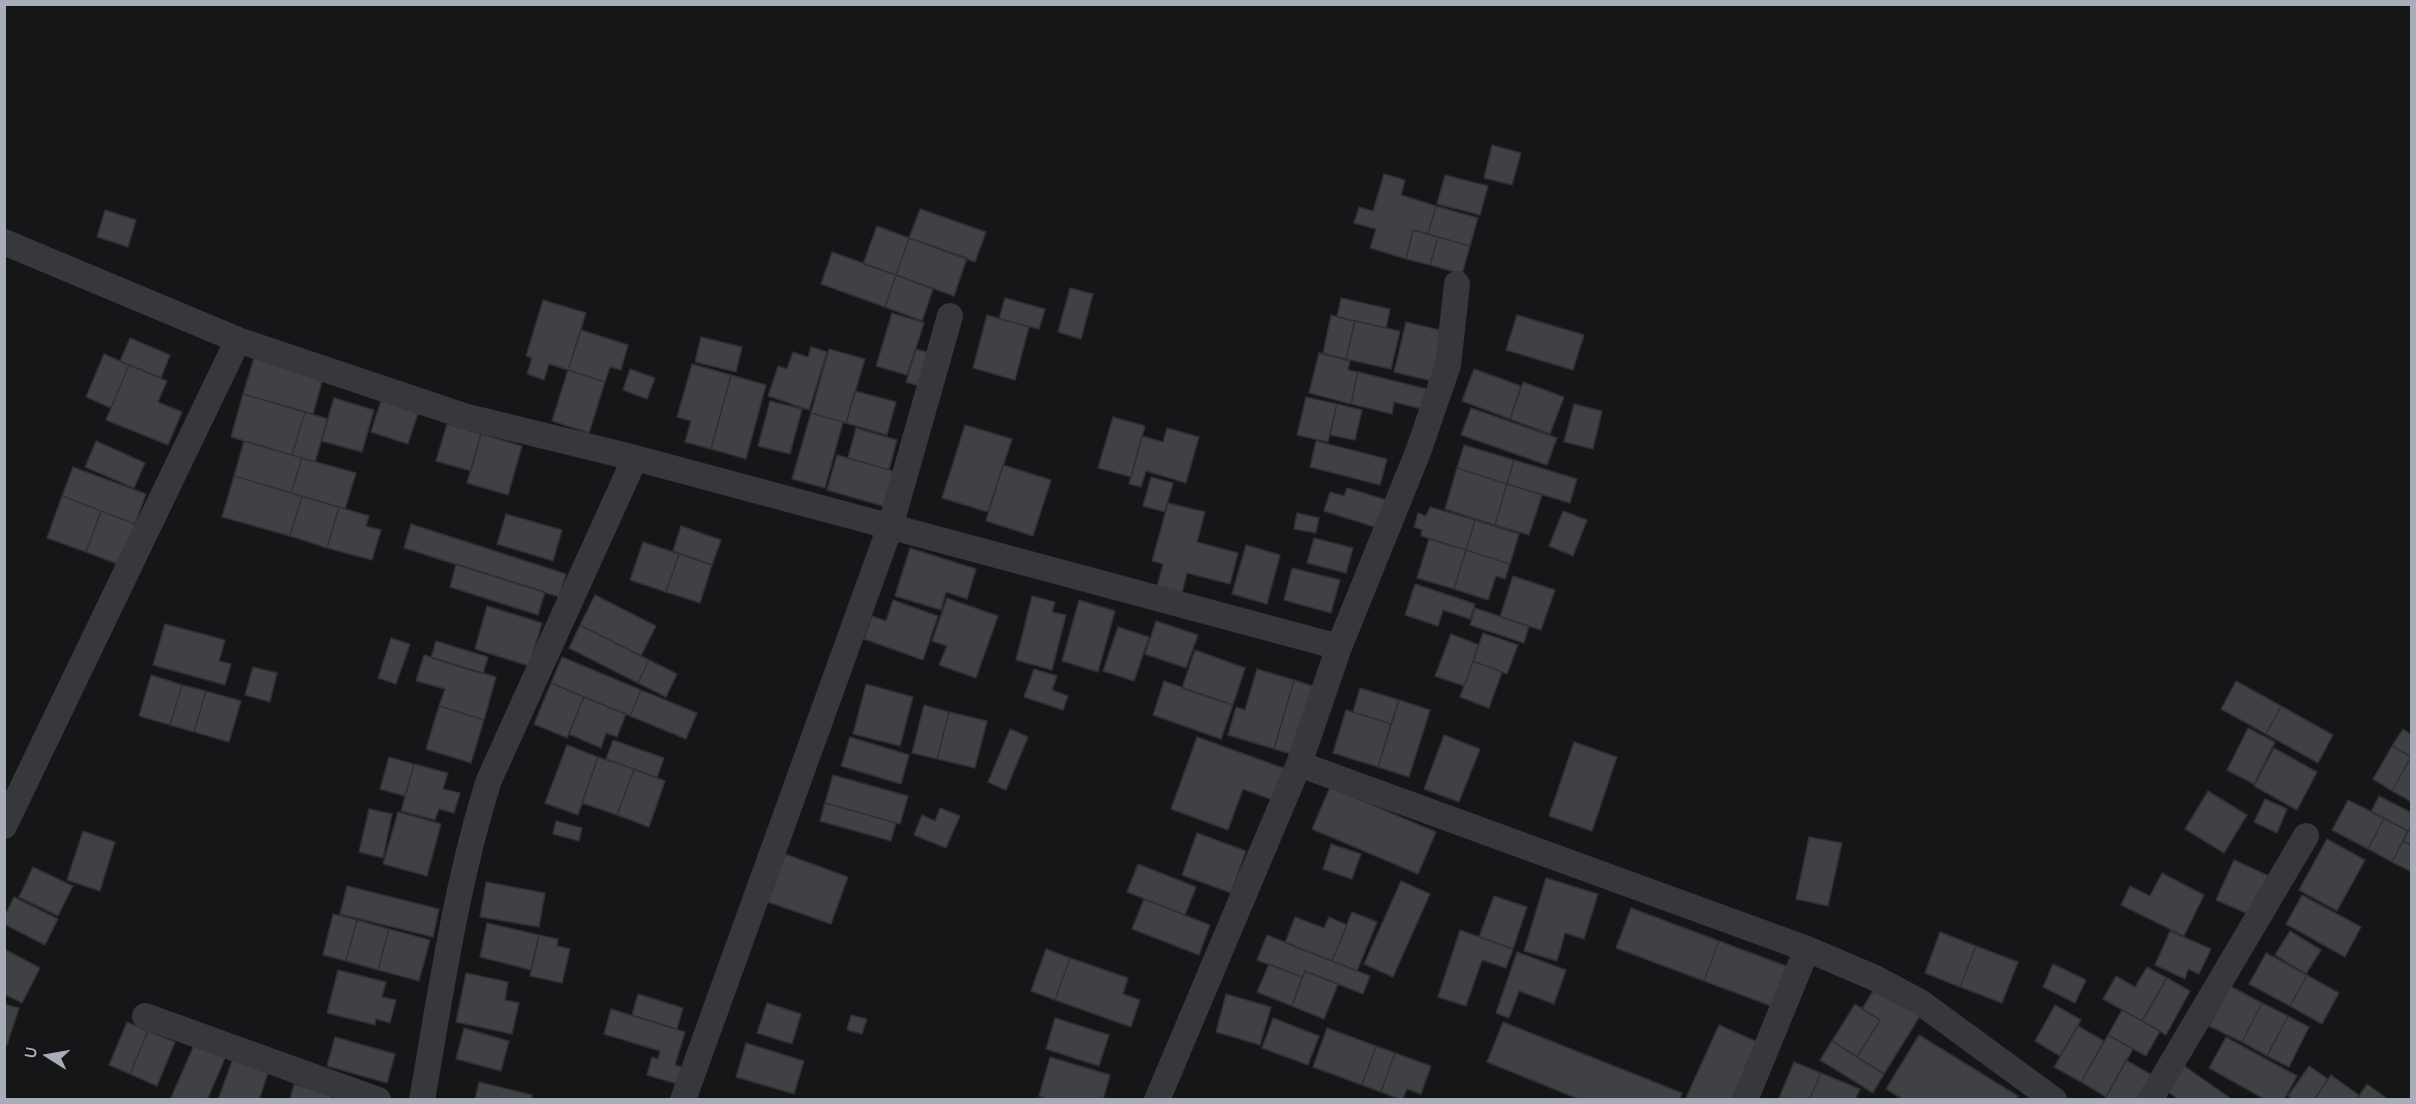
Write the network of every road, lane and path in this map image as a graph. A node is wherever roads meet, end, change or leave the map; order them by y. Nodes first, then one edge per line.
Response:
1 (4, 242) edge
2 (1457, 284) dead end
3 (950, 316) dead end
4 (238, 340) junction
5 (635, 458) junction
6 (890, 527) junction
7 (1339, 647) junction
8 (1299, 764) junction
9 (4, 826) edge
10 (2306, 836) dead end
11 (1807, 950) junction
12 (145, 1016) dead end
13 (378, 1100) edge
14 (422, 1100) edge
15 (683, 1100) edge
16 (1157, 1100) edge
17 (1745, 1100) edge
18 (2054, 1100) edge
19 (2150, 1100) edge

1 - 4 street
2 - 7 street
3 - 6 street
4 - 5 street
4 - 9 street
5 - 6 street
5 - 14 street
6 - 7 street
6 - 15 street
7 - 8 street
8 - 11 street
8 - 16 street
10 - 19 street
11 - 17 street
11 - 18 street
12 - 13 street

